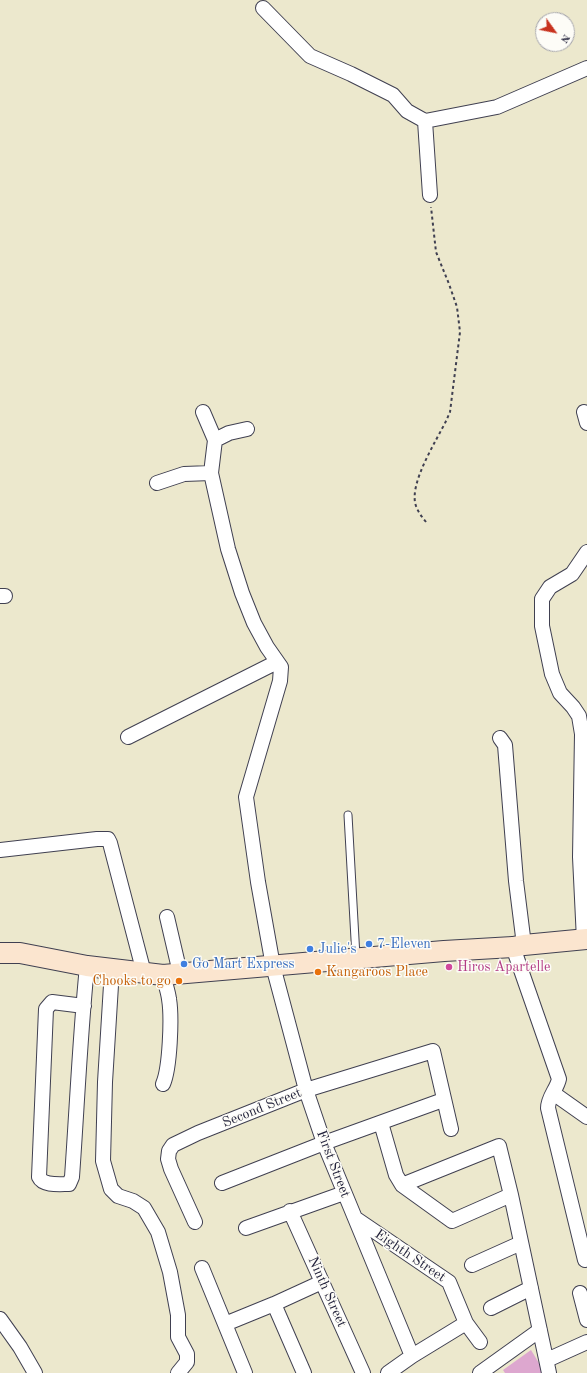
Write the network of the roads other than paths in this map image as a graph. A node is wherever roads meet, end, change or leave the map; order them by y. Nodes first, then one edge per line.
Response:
1 (263, 8) dead end
2 (587, 68) edge
3 (425, 121) junction
4 (430, 195) road end
5 (203, 412) dead end
6 (246, 429) dead end
7 (215, 440) junction
8 (211, 473) junction
9 (157, 483) dead end
10 (587, 552) edge
11 (278, 662) junction
12 (128, 737) dead end
13 (500, 738) dead end
14 (348, 815) dead end
15 (0, 850) edge
16 (167, 917) dead end
17 (586, 942) edge
18 (519, 946) junction
19 (0, 953) edge
20 (356, 958) junction
21 (87, 966) junction
22 (273, 966) junction
23 (112, 969) junction
24 (163, 974) junction
25 (84, 1006) junction
26 (163, 1084) dead end
27 (306, 1090) junction
28 (553, 1093) junction
29 (444, 1100) junction
30 (587, 1117) edge
31 (382, 1123) junction
32 (451, 1129) dead end
33 (324, 1143) junction
34 (222, 1183) dead end
35 (402, 1185) junction
36 (344, 1193) junction
37 (511, 1195) junction
38 (290, 1211) junction
39 (354, 1218) junction
40 (195, 1222) dead end
41 (246, 1228) dead end
42 (522, 1243) junction
43 (585, 1260) dead end
44 (472, 1265) dead end
45 (202, 1268) dead end
46 (322, 1282) junction
47 (531, 1288) junction
48 (580, 1293) dead end
49 (274, 1304) junction
50 (491, 1308) dead end
51 (0, 1318) edge
52 (587, 1320) edge
53 (466, 1323) junction
54 (225, 1324) junction
55 (540, 1330) junction
56 (480, 1342) dead end
57 (587, 1342) edge
58 (412, 1356) junction
59 (548, 1367) edge
60 (495, 1368) edge
61 (35, 1373) edge
62 (178, 1373) edge
63 (245, 1373) edge
64 (304, 1373) edge
65 (363, 1373) edge
66 (388, 1373) edge
67 (480, 1373) edge

1 - 3 street
2 - 3 street
3 - 4 street
5 - 7 street
6 - 7 street
7 - 8 street
8 - 9 street
8 - 11 street
10 - 17 street
11 - 12 street
11 - 22 street, First Street
13 - 18 street
14 - 20 lane
15 - 24 street
16 - 24 street
17 - 18 street
18 - 20 street
18 - 28 street
19 - 21 street
20 - 22 street
21 - 23 street
21 - 25 street
22 - 24 street
22 - 27 street, First Street
23 - 24 street
23 - 62 street
24 - 26 street
25 - 25 street
27 - 29 street, Second Street
27 - 33 street, First Street
27 - 40 street, Second Street
28 - 30 street
28 - 43 street
29 - 31 street
29 - 32 street
31 - 33 street
31 - 35 street
33 - 34 street
33 - 36 street, First Street
35 - 37 street
35 - 37 street
36 - 38 street
36 - 39 street, First Street
37 - 42 street
38 - 41 street
38 - 46 street, Ninth Street
39 - 53 street, Eighth Street
39 - 58 street, First Street
42 - 44 street
42 - 47 street
45 - 54 street
46 - 49 street
46 - 65 street, Ninth Street
47 - 50 street
47 - 55 street
48 - 52 street
49 - 54 street
49 - 64 street
51 - 61 street
53 - 56 street, Eighth Street
53 - 58 street
54 - 63 street
55 - 59 street
55 - 60 street
57 - 59 street
58 - 66 street
60 - 67 street

